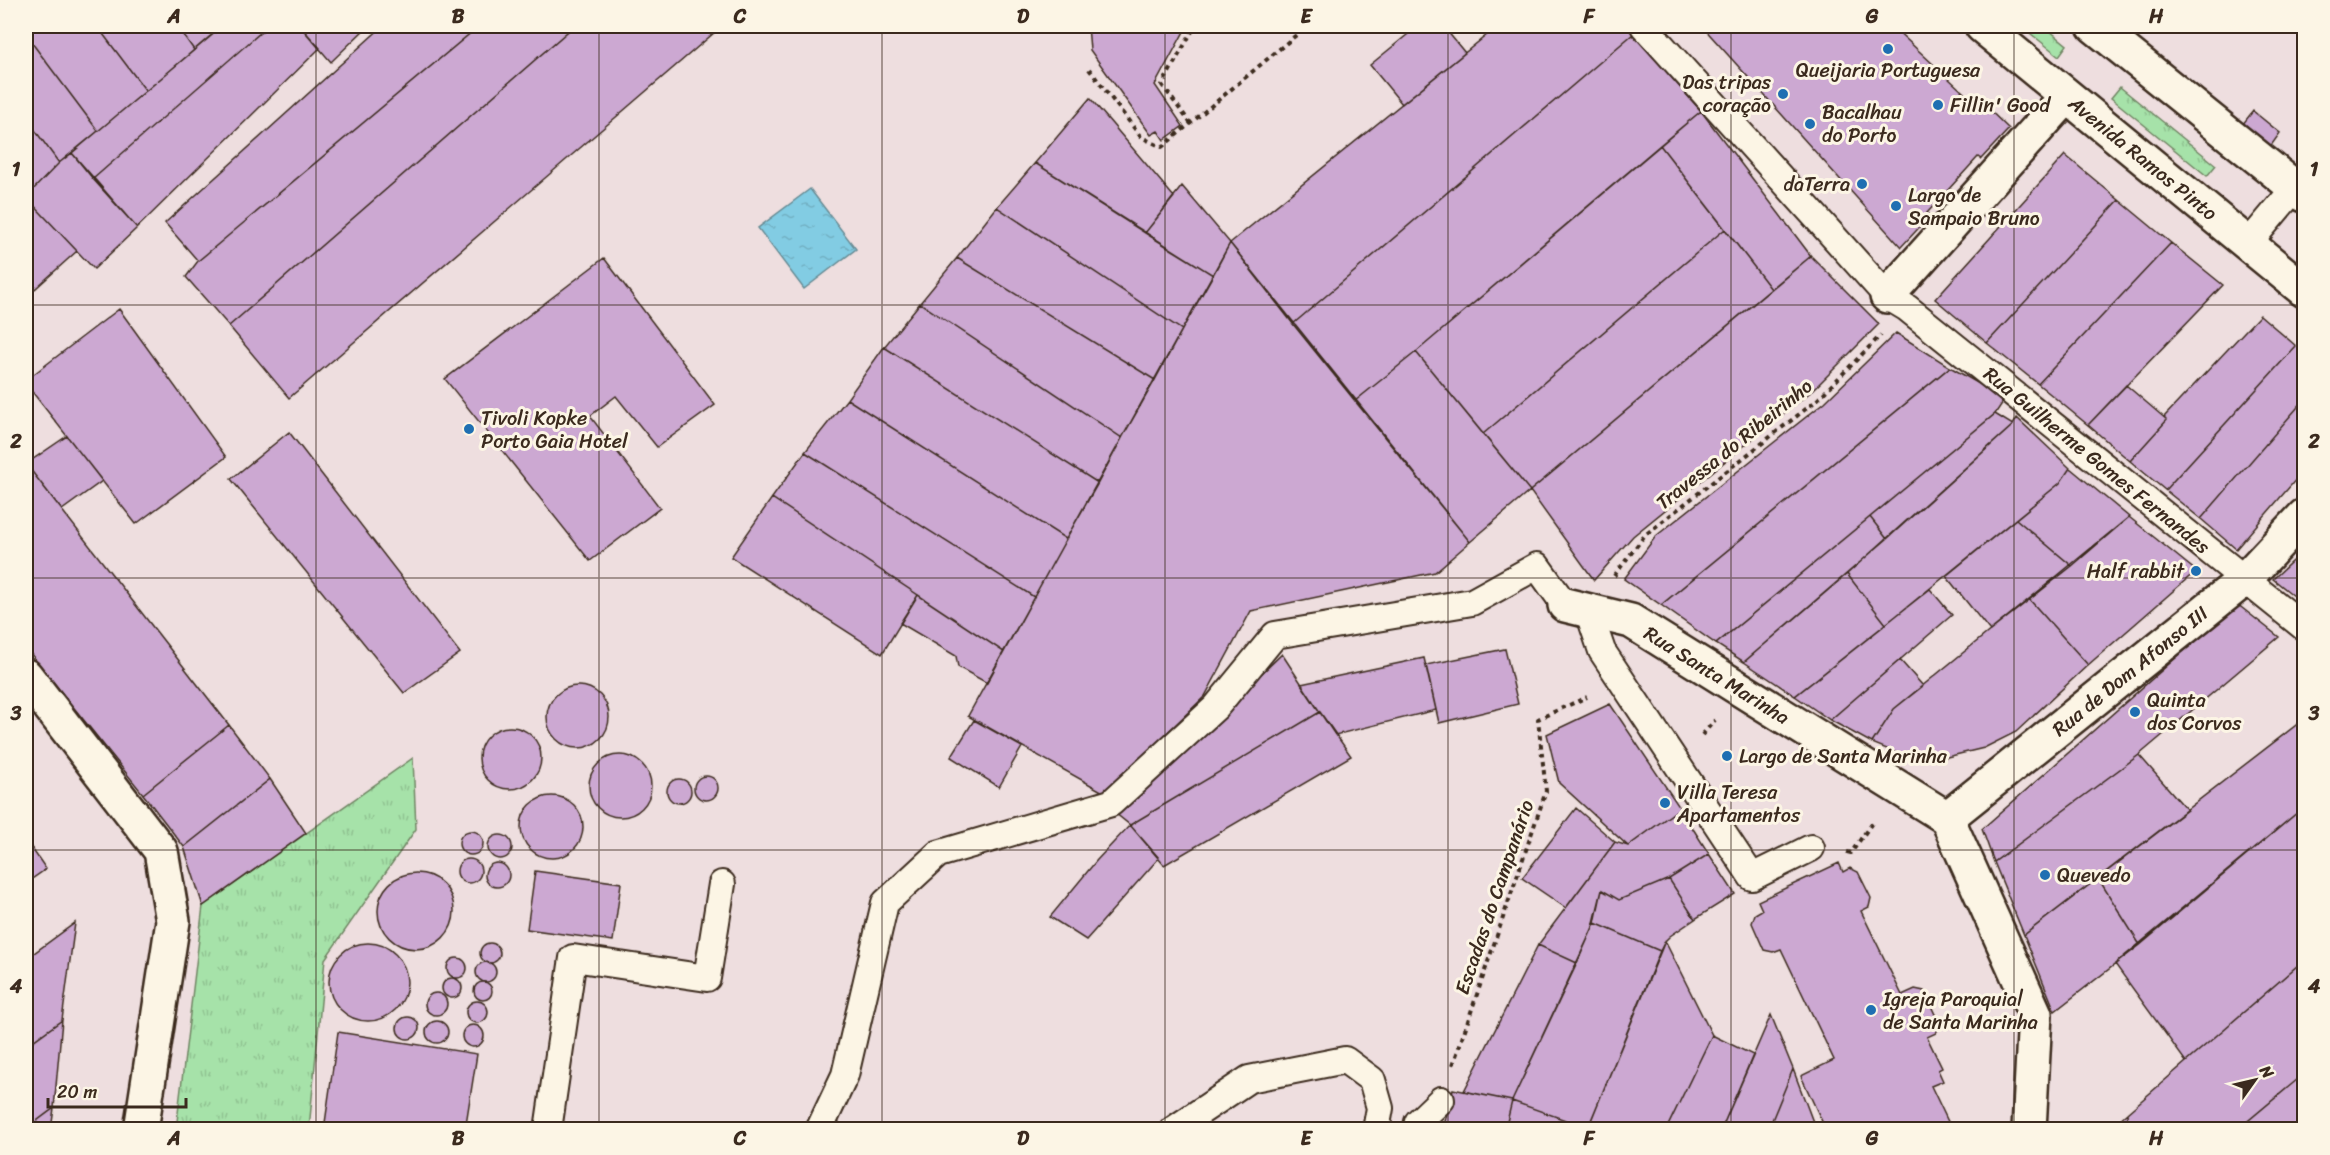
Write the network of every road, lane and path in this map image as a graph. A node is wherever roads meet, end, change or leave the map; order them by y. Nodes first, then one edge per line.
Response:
1 (1195, 26) edge
2 (1307, 26) edge
3 (1644, 26) edge
4 (1982, 26) edge
5 (2094, 26) edge
6 (1089, 69) dead end
7 (2067, 96) junction
8 (1191, 124) junction
9 (2302, 187) edge
10 (2248, 244) junction
11 (2304, 291) edge
12 (1897, 302) junction
13 (2304, 516) edge
14 (2245, 579) junction
15 (1577, 607) junction
16 (2304, 627) edge
17 (26, 676) edge
18 (1621, 681) junction
19 (1875, 819) dead end
20 (1947, 819) junction
21 (1811, 848) dead end
22 (1851, 853) dead end
23 (722, 884) dead end
24 (1441, 1100) joint
25 (141, 1130) edge
26 (548, 1130) edge
27 (819, 1130) edge
28 (1173, 1130) edge
29 (1377, 1130) edge
30 (1416, 1130) edge
31 (2029, 1130) edge

1 - 8 path
2 - 8 path
3 - 12 lane
4 - 7 street, Avenida Ramos Pinto
5 - 9 street
6 - 8 path
7 - 10 street, Avenida Ramos Pinto
7 - 12 street
9 - 10 lane
10 - 11 street, Avenida Ramos Pinto
12 - 14 lane, Rua Guilherme Gomes Fernandes
12 - 15 path, Travessa do Ribeirinho
13 - 14 street, Rua de Dom Afonso III
14 - 16 lane, Rua Guilherme Gomes Fernandes
14 - 20 street, Rua de Dom Afonso III
15 - 18 lane
15 - 20 street, Rua Santa Marinha
15 - 27 lane
17 - 25 street
18 - 21 lane
18 - 24 path, Escadas do Campanário
19 - 22 path
20 - 31 street
23 - 26 lane
24 - 30 lane
28 - 29 lane

